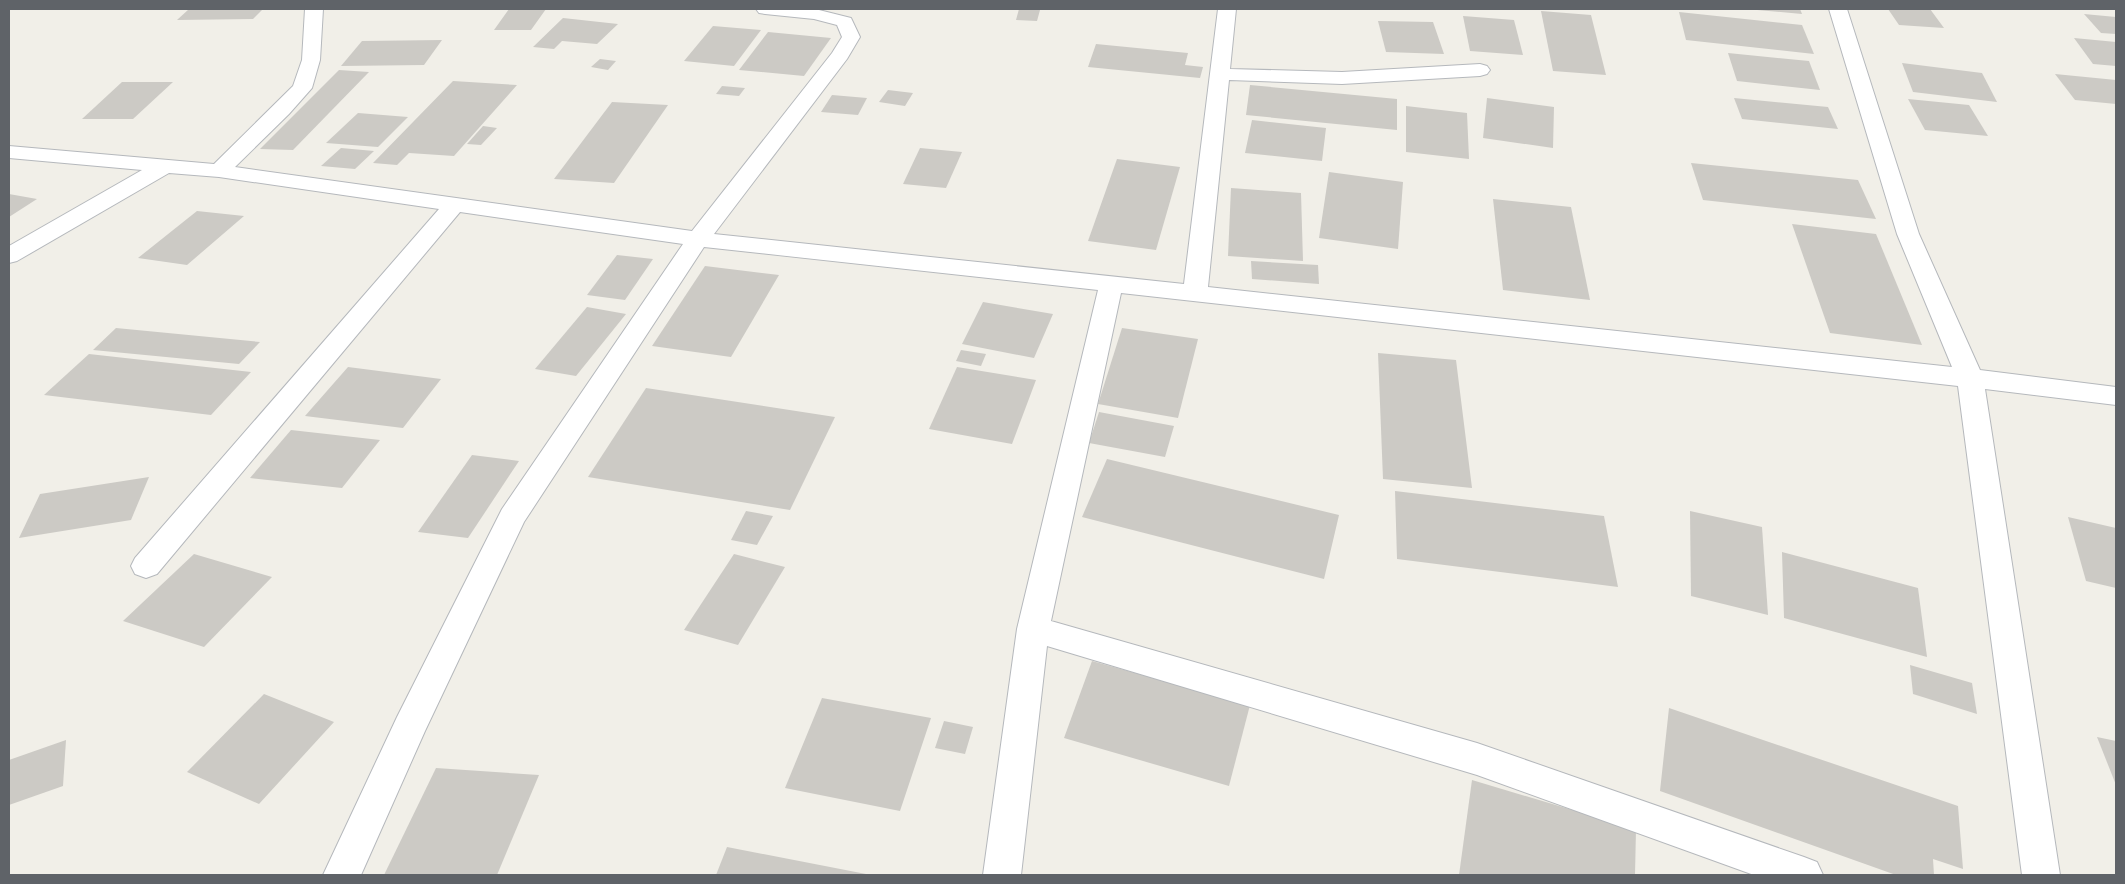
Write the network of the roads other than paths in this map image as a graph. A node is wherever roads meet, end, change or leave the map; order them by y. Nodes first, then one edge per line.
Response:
1 (314, 9) edge
2 (764, 9) edge
3 (1227, 9) edge
4 (1838, 9) edge
5 (1480, 70) dead end
6 (1219, 74) junction
7 (9, 152) edge
8 (166, 166) junction
9 (219, 170) junction
10 (454, 204) junction
11 (698, 239) junction
12 (9, 256) edge
13 (1110, 284) junction
14 (1195, 294) junction
15 (1970, 378) junction
16 (2116, 396) edge
17 (146, 566) dead end
18 (1034, 629) junction
19 (342, 875) edge
20 (1002, 875) edge
21 (1804, 875) edge
22 (2041, 875) edge

1 - 9 street
2 - 11 street
3 - 6 street
4 - 15 street
5 - 6 street
6 - 14 street
7 - 8 street
8 - 9 street
8 - 12 street
9 - 10 street
10 - 11 street
10 - 17 street
11 - 13 street
11 - 19 street
13 - 14 street
13 - 18 street
14 - 15 street
15 - 16 street
15 - 22 street
18 - 20 street
18 - 21 street

